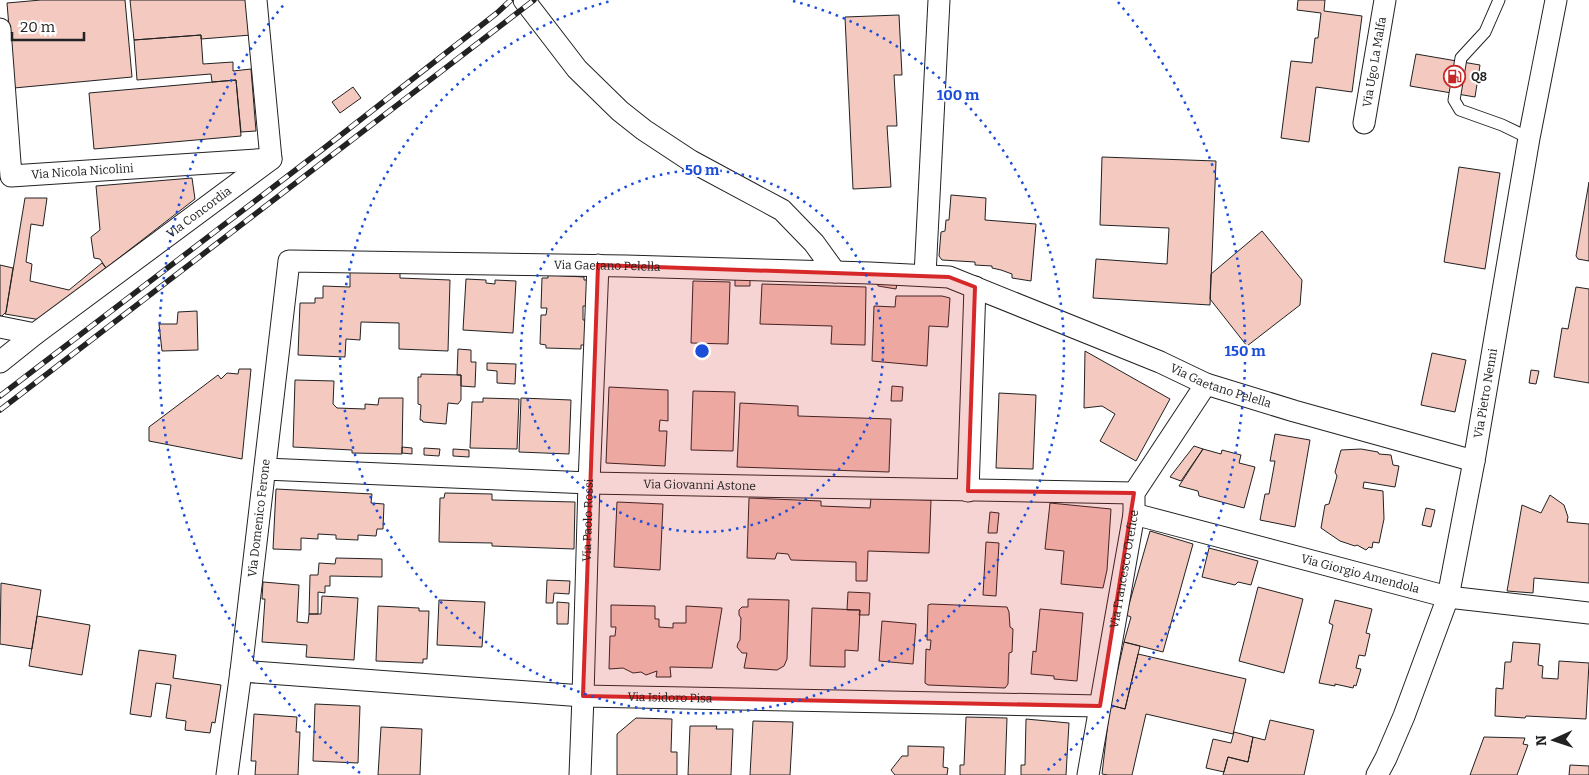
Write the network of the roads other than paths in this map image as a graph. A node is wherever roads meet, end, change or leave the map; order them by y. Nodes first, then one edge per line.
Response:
1 (256, 0) edge
2 (524, 0) edge
3 (939, 0) edge
4 (1385, 0) edge
5 (1499, 0) edge
6 (1556, 0) edge
7 (0, 29) edge
8 (1364, 123) dead end
9 (1529, 138) junction
10 (271, 159) junction
11 (288, 261) joint
12 (598, 265) junction
13 (835, 272) junction
14 (925, 275) junction
15 (975, 287) junction
16 (0, 328) edge
17 (35, 334) junction
18 (0, 362) edge
19 (1206, 384) junction
20 (1474, 461) junction
21 (265, 469) junction
22 (589, 484) junction
23 (968, 490) junction
24 (1134, 503) junction
25 (1448, 597) junction
26 (1589, 613) edge
27 (241, 671) junction
28 (583, 696) junction
29 (1100, 706) junction
30 (227, 775) edge
31 (580, 775) edge
32 (1088, 775) edge
33 (1377, 775) edge

1 - 10 street
2 - 13 street
3 - 14 street
4 - 8 street, Via Ugo La Malfa
5 - 9 lane
6 - 9 street, Via Pietro Nenni
7 - 10 street, Via Nicola Nicolini
9 - 20 street, Via Pietro Nenni
10 - 17 street, Via Concordia
11 - 12 street, Via Gaetano Pelella
11 - 21 street, Via Domenico Ferone
12 - 13 street, Via Gaetano Pelella
12 - 22 street, Via Paolo Rossi
13 - 14 street, Via Gaetano Pelella
14 - 15 street, Via Gaetano Pelella
15 - 19 street, Via Gaetano Pelella
15 - 23 street
16 - 17 street
17 - 18 street, Via Concordia
19 - 20 street, Via Gaetano Pelella
19 - 24 street, Via Francesco Orefice
20 - 25 street, Via Pietro Nenni
21 - 22 street, Via Giovanni Astone
21 - 27 street, Via Domenico Ferone
22 - 23 street, Via Giovanni Astone
22 - 28 street, Via Paolo Rossi
23 - 24 street, Via Giovanni Astone
24 - 25 street, Via Giorgio Amendola
24 - 29 street, Via Francesco Orefice
25 - 26 street, Via Giorgio Amendola
25 - 33 street, Via Pietro Nenni
27 - 28 street, Via Isidoro Pisa
27 - 30 street, Via Domenico Ferone
28 - 29 street, Via Isidoro Pisa
28 - 31 street, Via Paolo Rossi
29 - 32 street, Via Francesco Orefice

